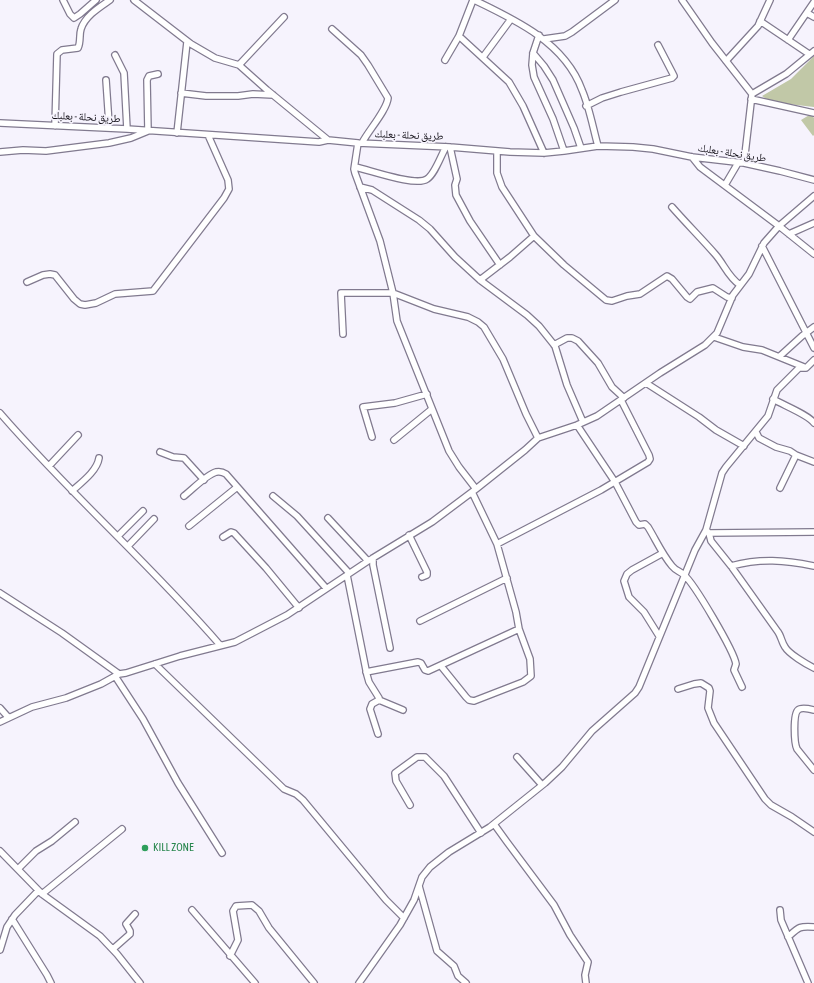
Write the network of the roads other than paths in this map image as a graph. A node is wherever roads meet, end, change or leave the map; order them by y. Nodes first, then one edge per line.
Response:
1 (63, 0) edge
2 (96, 0) edge
3 (110, 0) edge
4 (134, 0) edge
5 (474, 0) edge
6 (615, 0) edge
7 (682, 0) edge
8 (770, 0) edge
9 (814, 2) edge
10 (83, 12) junction
11 (807, 13) junction
12 (284, 17) dead end
13 (814, 17) edge
14 (88, 18) junction
15 (511, 19) junction
16 (760, 20) junction
17 (332, 29) dead end
18 (459, 36) junction
19 (542, 37) junction
20 (788, 40) junction
21 (187, 42) junction
22 (658, 45) dead end
23 (811, 52) edge
24 (533, 53) junction
25 (116, 55) dead end
26 (483, 57) junction
27 (445, 60) dead end
28 (726, 61) junction
29 (239, 65) junction
30 (158, 74) dead end
31 (106, 80) dead end
32 (181, 94) junction
33 (273, 95) junction
34 (752, 96) junction
35 (586, 106) junction
36 (814, 113) edge
37 (0, 123) edge
38 (55, 126) junction
39 (107, 128) junction
40 (127, 129) junction
41 (148, 131) junction
42 (176, 133) junction
43 (208, 135) junction
44 (328, 140) junction
45 (360, 143) junction
46 (598, 146) junction
47 (448, 147) junction
48 (581, 148) junction
49 (497, 151) junction
50 (564, 151) junction
51 (0, 152) edge
52 (544, 153) junction
53 (692, 157) junction
54 (741, 163) junction
55 (355, 167) junction
56 (814, 180) edge
57 (725, 185) junction
58 (360, 187) junction
59 (814, 196) edge
60 (672, 207) dead end
61 (814, 223) edge
62 (779, 226) junction
63 (788, 234) junction
64 (534, 236) junction
65 (762, 246) junction
66 (814, 254) edge
67 (500, 265) junction
68 (480, 280) junction
69 (27, 282) dead end
70 (740, 285) junction
71 (393, 293) junction
72 (732, 298) junction
73 (814, 327) edge
74 (806, 333) junction
75 (343, 334) dead end
76 (714, 337) junction
77 (554, 345) junction
78 (814, 348) edge
79 (780, 356) junction
80 (814, 360) edge
81 (806, 368) junction
82 (646, 383) junction
83 (427, 394) junction
84 (623, 399) junction
85 (773, 399) junction
86 (432, 409) junction
87 (0, 413) edge
88 (814, 423) edge
89 (580, 424) junction
90 (756, 432) junction
91 (78, 435) dead end
92 (372, 437) dead end
93 (538, 438) junction
94 (394, 440) dead end
95 (744, 446) junction
96 (160, 452) dead end
97 (796, 455) junction
98 (99, 458) dead end
99 (814, 462) edge
100 (49, 466) junction
101 (204, 480) junction
102 (615, 482) junction
103 (236, 488) junction
104 (780, 488) dead end
105 (72, 491) junction
106 (474, 491) junction
107 (184, 496) dead end
108 (273, 496) dead end
109 (143, 511) dead end
110 (328, 518) dead end
111 (154, 519) dead end
112 (189, 526) dead end
113 (708, 531) junction
114 (814, 532) edge
115 (409, 535) junction
116 (118, 536) junction
117 (223, 537) dead end
118 (498, 544) junction
119 (128, 546) junction
120 (663, 553) junction
121 (373, 558) junction
122 (368, 561) junction
123 (731, 566) junction
124 (814, 566) edge
125 (348, 574) junction
126 (684, 575) junction
127 (422, 577) dead end
128 (507, 578) junction
129 (326, 588) junction
130 (0, 593) edge
131 (299, 608) junction
132 (420, 621) dead end
133 (519, 629) junction
134 (659, 636) junction
135 (220, 645) junction
136 (390, 648) dead end
137 (155, 664) junction
138 (442, 666) junction
139 (814, 668) edge
140 (366, 672) junction
141 (117, 675) junction
142 (742, 687) dead end
143 (678, 689) dead end
144 (379, 700) junction
145 (0, 708) edge
146 (402, 710) dead end
147 (814, 710) edge
148 (8, 717) junction
149 (0, 722) edge
150 (378, 734) dead end
151 (517, 756) dead end
152 (814, 770) edge
153 (542, 785) junction
154 (410, 805) dead end
155 (75, 822) dead end
156 (494, 824) junction
157 (122, 829) dead end
158 (814, 832) edge
159 (480, 833) junction
160 (0, 852) edge
161 (222, 853) dead end
162 (18, 869) junction
163 (419, 885) junction
164 (40, 893) junction
165 (192, 910) dead end
166 (780, 910) dead end
167 (135, 914) dead end
168 (404, 918) junction
169 (12, 919) junction
170 (814, 927) edge
171 (788, 937) junction
172 (113, 949) junction
173 (0, 950) edge
174 (230, 956) junction
175 (51, 983) edge
176 (140, 983) edge
177 (255, 983) edge
178 (314, 983) edge
179 (359, 983) edge
180 (466, 983) edge
181 (586, 983) edge
182 (808, 983) edge

1 - 10 street
2 - 10 street
3 - 14 street
4 - 21 street
5 - 15 street
5 - 18 street
6 - 19 street
7 - 28 street
8 - 16 street
9 - 11 street
10 - 14 street
11 - 13 street
11 - 20 street
12 - 29 street
14 - 38 street
15 - 19 street
15 - 26 street
16 - 20 street
16 - 28 street
17 - 45 street
18 - 26 street
18 - 27 street
19 - 24 street
19 - 35 street
20 - 23 street
21 - 29 street
21 - 32 street
22 - 35 street
23 - 34 street
24 - 48 street
24 - 50 street
25 - 40 street
26 - 52 street
28 - 34 street
29 - 33 street
30 - 41 street
31 - 39 street
32 - 33 street
32 - 42 street
33 - 44 street
34 - 36 street
34 - 54 street
35 - 46 street
37 - 38 street, طريق نحلة - بعلبك
38 - 39 street, طريق نحلة - بعلبك
39 - 40 street, طريق نحلة - بعلبك
40 - 41 street, طريق نحلة - بعلبك
41 - 42 street, طريق نحلة - بعلبك
41 - 51 street
42 - 43 street, طريق نحلة - بعلبك
43 - 44 street, طريق نحلة - بعلبك
43 - 69 street
44 - 45 street, طريق نحلة - بعلبك
45 - 47 street, طريق نحلة - بعلبك
45 - 55 street
46 - 48 street, طريق نحلة - بعلبك
46 - 53 street, طريق نحلة - بعلبك
47 - 49 street, طريق نحلة - بعلبك
47 - 55 street
47 - 67 street
48 - 50 street, طريق نحلة - بعلبك
49 - 52 street, طريق نحلة - بعلبك
49 - 64 street
50 - 52 street, طريق نحلة - بعلبك
53 - 54 street, طريق نحلة - بعلبك
53 - 57 street
54 - 56 street, طريق نحلة - بعلبك
54 - 57 street
55 - 58 street
57 - 62 street
58 - 68 street
58 - 71 street
59 - 62 street
60 - 70 street
61 - 63 street
62 - 63 street
62 - 65 street
63 - 66 street
64 - 67 street
64 - 72 street
65 - 70 street
65 - 74 street
67 - 68 street
68 - 77 street
70 - 72 street
71 - 75 street
71 - 83 street
71 - 93 street
72 - 76 street
73 - 74 street
74 - 78 street
74 - 79 street
76 - 79 street
76 - 82 street
77 - 84 street
77 - 89 street
79 - 81 street
80 - 81 street
81 - 85 street
82 - 84 street
82 - 95 street
83 - 86 street
83 - 92 street
84 - 89 street
84 - 102 street
85 - 88 street
85 - 90 street
86 - 94 street
86 - 106 street
87 - 100 street
89 - 93 street
89 - 102 street
90 - 95 street
90 - 97 street
91 - 100 street
93 - 106 street
95 - 113 street
96 - 101 street
97 - 99 street
97 - 104 street
98 - 105 street
100 - 105 street
101 - 103 street
101 - 107 street
102 - 118 street
102 - 120 street
103 - 112 street
103 - 129 street
105 - 116 street
106 - 115 street
106 - 118 street
108 - 125 street
109 - 116 street
110 - 122 street
111 - 119 street
113 - 114 street
113 - 123 street
113 - 126 street
115 - 121 street
115 - 127 street
116 - 119 street
117 - 131 street
118 - 128 street
119 - 135 street
120 - 126 street
120 - 134 street
121 - 122 street
121 - 136 street
122 - 125 street
123 - 124 street
123 - 139 street
125 - 129 street
125 - 140 street
126 - 134 street
126 - 142 street
128 - 132 street
128 - 133 street
129 - 131 street
130 - 141 street
131 - 135 street
133 - 138 street
133 - 138 street
134 - 153 street
135 - 137 street
137 - 141 street
137 - 168 street
138 - 140 street
140 - 144 street
141 - 148 street
141 - 161 street
143 - 158 street
144 - 146 street
144 - 150 street
145 - 148 street
147 - 152 street
148 - 149 street
151 - 153 street
153 - 156 street
154 - 159 street
155 - 162 street
156 - 159 street
156 - 181 street
157 - 164 street
159 - 163 street
160 - 162 street
162 - 164 street
163 - 168 street
163 - 180 street
164 - 169 street
164 - 172 street
165 - 174 street
166 - 171 street
167 - 172 street
168 - 179 street
169 - 173 street
169 - 175 street
170 - 171 street
171 - 182 street
172 - 176 street
174 - 177 street
174 - 178 street

